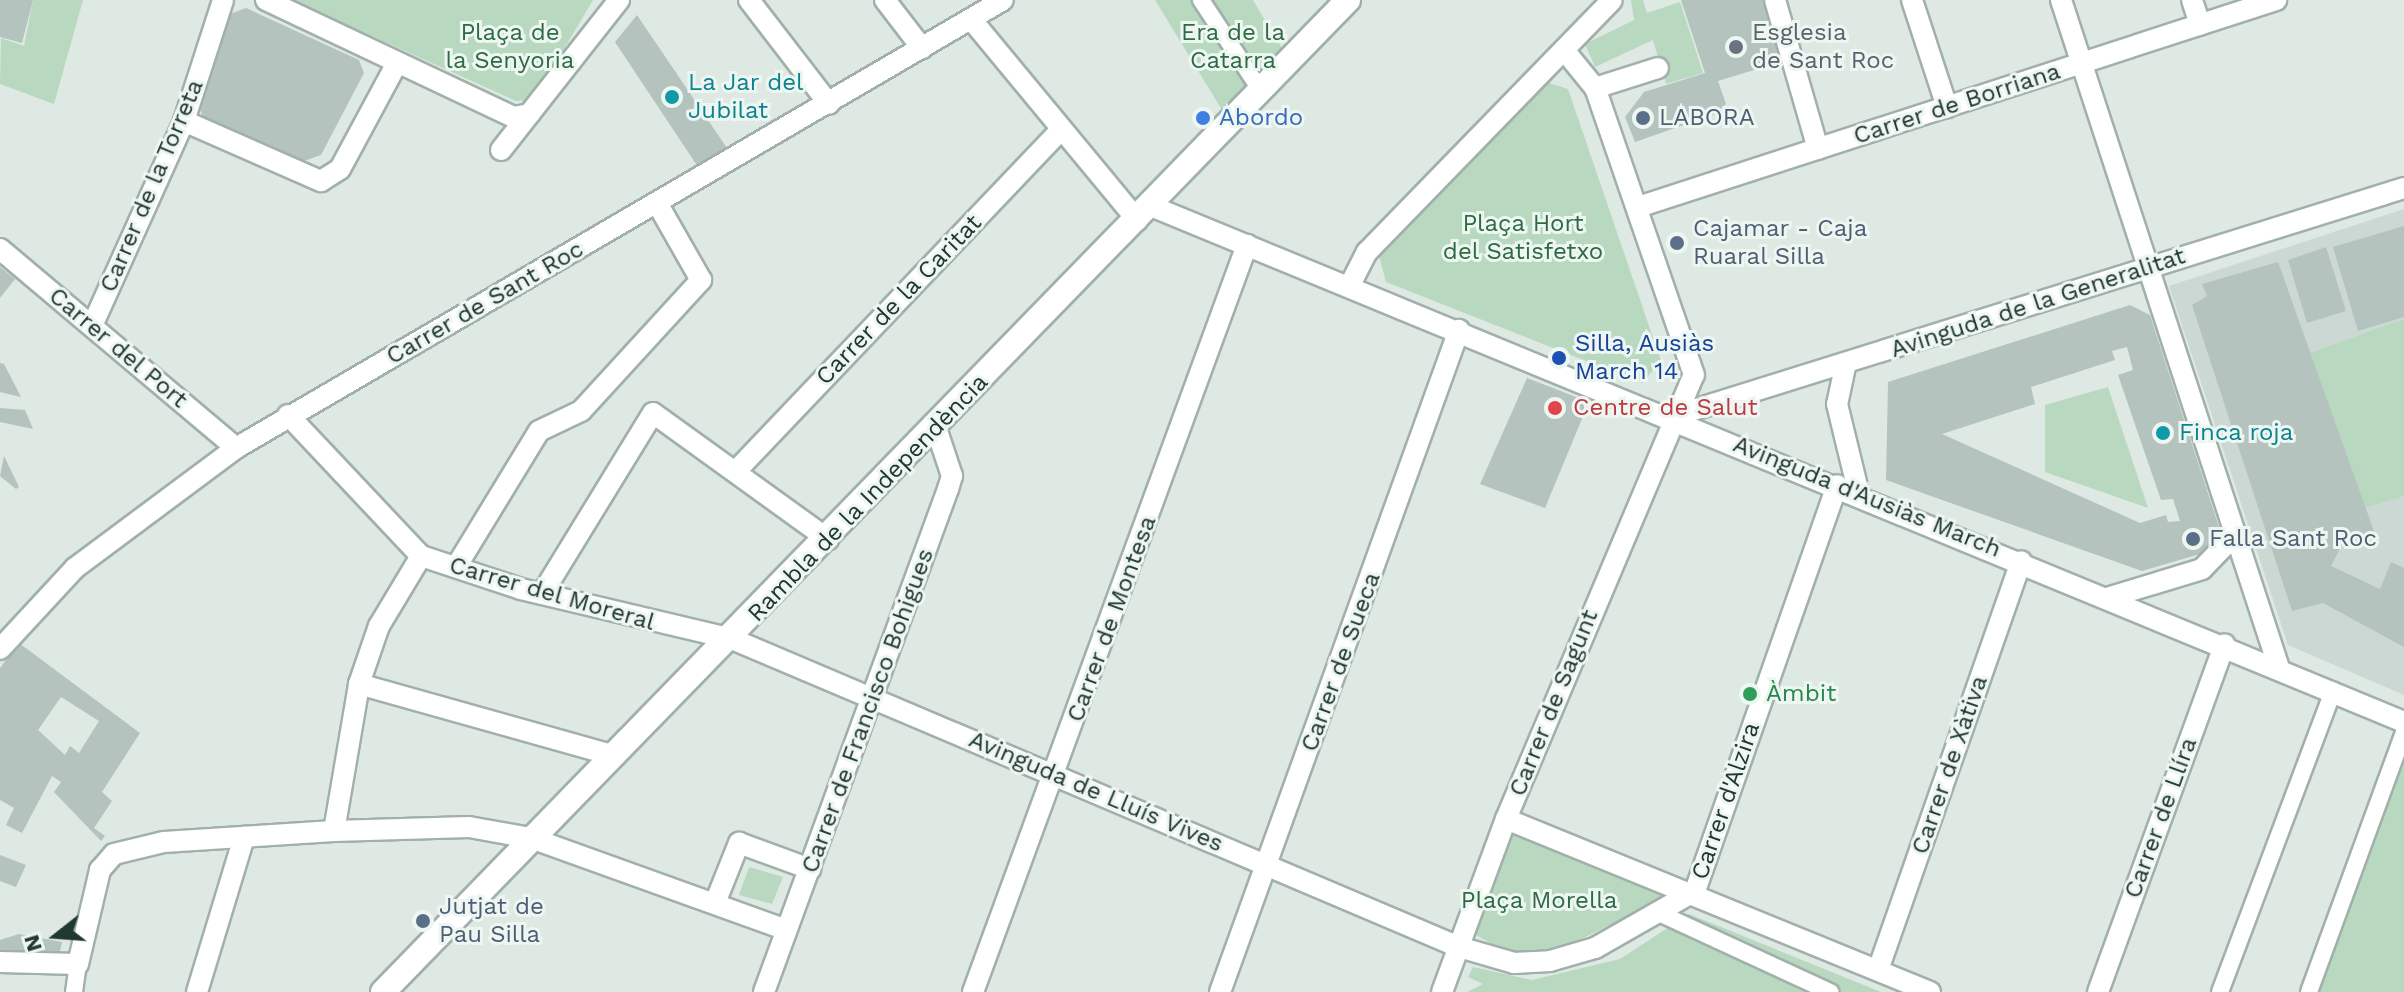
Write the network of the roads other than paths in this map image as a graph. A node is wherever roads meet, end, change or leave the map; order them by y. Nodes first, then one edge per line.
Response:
1 (223, 0) edge
2 (266, 0) edge
3 (619, 0) edge
4 (749, 0) edge
5 (885, 0) edge
6 (1003, 0) edge
7 (1201, 0) edge
8 (1348, 0) edge
9 (1612, 0) edge
10 (1775, 0) edge
11 (1912, 0) edge
12 (2061, 0) edge
13 (2192, 0) edge
14 (2276, 0) edge
15 (971, 19) junction
16 (2200, 25) junction
17 (922, 48) junction
18 (1564, 50) junction
19 (397, 63) junction
20 (2082, 63) junction
21 (1658, 68) dead end
22 (1595, 88) junction
23 (1261, 91) junction
24 (829, 104) junction
25 (1947, 107) junction
26 (530, 114) junction
27 (184, 121) junction
28 (1062, 129) junction
29 (1818, 149) junction
30 (501, 150) dead end
31 (2404, 188) edge
32 (657, 203) junction
33 (1638, 207) junction
34 (1144, 213) junction
35 (1247, 245) junction
36 (0, 249) edge
37 (2148, 264) junction
38 (1350, 285) junction
39 (92, 326) junction
40 (1459, 330) junction
41 (1845, 367) junction
42 (288, 415) junction
43 (1671, 417) junction
44 (936, 428) junction
45 (236, 448) junction
46 (736, 471) junction
47 (1837, 485) junction
48 (1859, 494) junction
49 (2232, 538) junction
50 (828, 539) junction
51 (421, 556) junction
52 (2021, 561) junction
53 (456, 567) junction
54 (542, 594) junction
55 (2110, 597) junction
56 (732, 639) junction
57 (2225, 644) junction
58 (0, 649) edge
59 (2278, 665) junction
60 (359, 684) junction
61 (2333, 691) junction
62 (874, 699) junction
63 (2404, 722) edge
64 (2404, 733) edge
65 (615, 756) junction
66 (1056, 775) junction
67 (1506, 819) junction
68 (334, 831) junction
69 (244, 837) junction
70 (531, 838) junction
71 (1268, 866) junction
72 (810, 869) junction
73 (1695, 891) junction
74 (715, 903) junction
75 (1657, 912) junction
76 (786, 930) junction
77 (1459, 947) junction
78 (0, 962) edge
79 (78, 964) junction
80 (1878, 970) junction
81 (74, 992) edge
82 (197, 992) edge
83 (383, 992) edge
84 (764, 992) edge
85 (973, 992) edge
86 (1220, 992) edge
87 (1442, 992) edge
88 (1830, 992) edge
89 (1930, 992) edge
90 (2098, 992) edge
91 (2220, 992) edge
92 (2309, 992) edge

1 - 27 street, Carrer de la Torreta
2 - 19 street
3 - 26 street
4 - 24 street
5 - 17 street
6 - 15 street, Carrer de Sant Roc
7 - 23 street
8 - 23 street, Rambla de la Independència
9 - 18 street
10 - 29 street
11 - 25 street
12 - 20 street
13 - 16 street
14 - 16 street, Carrer de Borriana
15 - 17 street, Carrer de Sant Roc
15 - 28 street
16 - 20 street, Carrer de Borriana
17 - 24 street, Carrer de Sant Roc
18 - 22 street, Carrer de Sagunt
18 - 38 street
19 - 26 street
19 - 27 street
20 - 25 street, Carrer de Borriana
20 - 37 street
21 - 22 street
22 - 33 street, Carrer de Sagunt
23 - 34 street, Rambla de la Independència
24 - 32 street, Carrer de Sant Roc
25 - 29 street, Carrer de Borriana
26 - 30 street
27 - 39 street, Carrer de la Torreta
28 - 34 street
28 - 46 street, Carrer de la Caritat
29 - 33 street, Carrer de Borriana
31 - 37 street, Avinguda de la Generalitat
32 - 42 street, Carrer de Sant Roc
32 - 53 street
33 - 43 street, Carrer de Sagunt
34 - 35 street, Avinguda d'Ausiàs March
34 - 44 street, Rambla de la Independència
35 - 38 street, Avinguda d'Ausiàs March
35 - 66 street, Carrer de Montesa
36 - 39 street, Carrer del Port
37 - 41 street, Avinguda de la Generalitat
37 - 49 street
38 - 40 street, Avinguda d'Ausiàs March
39 - 45 street, Carrer del Port
40 - 43 street, Avinguda d'Ausiàs March
40 - 71 street, Carrer de Sueca
41 - 43 street, Avinguda de la Generalitat
41 - 48 street
42 - 45 street, Carrer de Sant Roc
42 - 51 street, Carrer del Moreral
43 - 47 street, Avinguda d'Ausiàs March
43 - 67 street, Carrer de Sagunt
44 - 50 street, Rambla de la Independència
44 - 62 street, Carrer de Francisco Bohigues
45 - 58 street, Carrer de Sant Roc
46 - 50 street
46 - 54 street
47 - 48 street, Avinguda d'Ausiàs March
47 - 73 street, Carrer d'Alzira
48 - 52 street, Avinguda d'Ausiàs March
49 - 55 street
49 - 59 street
50 - 56 street, Rambla de la Independència
51 - 53 street, Carrer del Moreral
51 - 60 street
52 - 55 street, Avinguda d'Ausiàs March
52 - 80 street, Carrer de Xàtiva
53 - 54 street, Carrer del Moreral
54 - 56 street, Carrer del Moreral
55 - 57 street, Avinguda d'Ausiàs March
56 - 62 street, Avinguda de Lluís Vives
56 - 65 street, Rambla de la Independència
57 - 59 street, Avinguda d'Ausiàs March
57 - 90 street, Carrer de Llíra
59 - 61 street, Avinguda d'Ausiàs March
60 - 65 street
60 - 68 street
61 - 63 street, Avinguda d'Ausiàs March
61 - 91 street
62 - 66 street, Avinguda de Lluís Vives
62 - 72 street, Carrer de Francisco Bohigues
64 - 92 street
65 - 70 street, Rambla de la Independència
66 - 71 street, Avinguda de Lluís Vives
66 - 85 street, Carrer de Montesa
67 - 73 street
67 - 77 street, Carrer de Sagunt
68 - 69 street
68 - 70 street
69 - 79 street
69 - 82 street
70 - 74 street
70 - 83 street, Rambla de la Independència
71 - 77 street, Avinguda de Lluís Vives
71 - 86 street, Carrer de Sueca
72 - 74 street
72 - 76 street, Carrer de Francisco Bohigues
73 - 75 street, Avinguda de Lluís Vives
73 - 80 street
74 - 76 street
75 - 77 street, Avinguda de Lluís Vives
75 - 88 street
76 - 84 street, Carrer de Francisco Bohigues
77 - 87 street, Carrer de Sagunt
78 - 79 street
79 - 81 street
80 - 89 street

